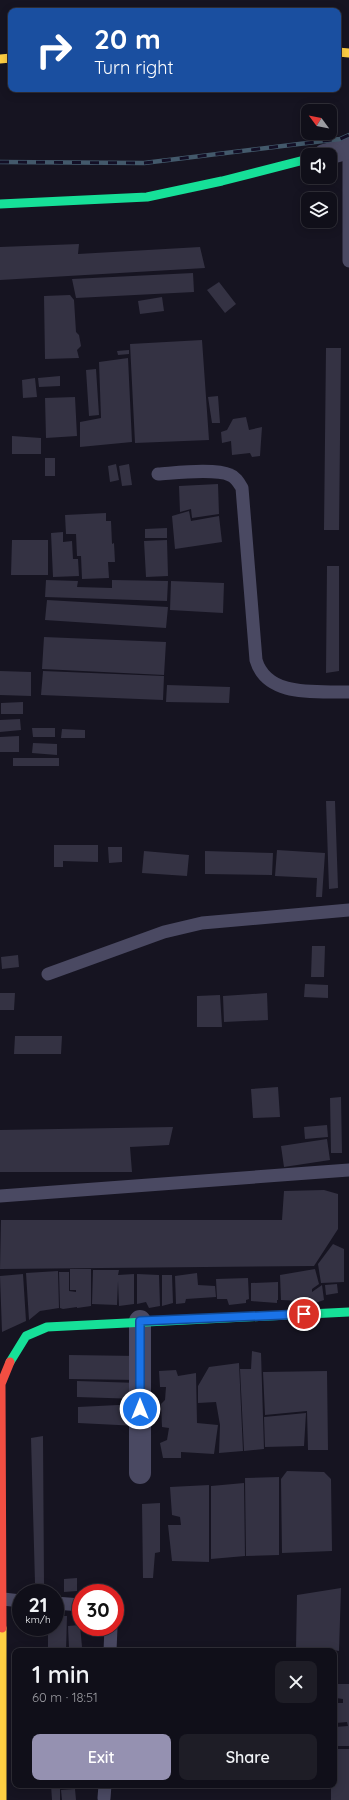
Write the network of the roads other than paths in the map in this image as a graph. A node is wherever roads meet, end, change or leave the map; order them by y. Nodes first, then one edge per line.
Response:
1 (349, 149) edge
2 (337, 152) edge
3 (301, 161) edge
4 (0, 204) edge
5 (349, 261) edge
6 (158, 474) dead end
7 (349, 692) edge
8 (349, 910) edge
9 (48, 974) dead end
10 (349, 1170) edge
11 (0, 1196) edge
12 (349, 1312) edge
13 (140, 1321) junction
14 (1, 1384) edge
15 (140, 1473) dead end
16 (1, 1560) edge
17 (3, 1599) junction
18 (12, 1600) edge
19 (111, 1636) edge
20 (110, 1648) edge
21 (2, 1800) edge

1 - 2 street
1 - 5 lane
3 - 4 street
6 - 7 lane
8 - 9 lane
10 - 11 lane
12 - 13 street
13 - 14 street
13 - 15 street
14 - 16 street
16 - 17 street
17 - 18 lane
17 - 21 street
19 - 20 lane

